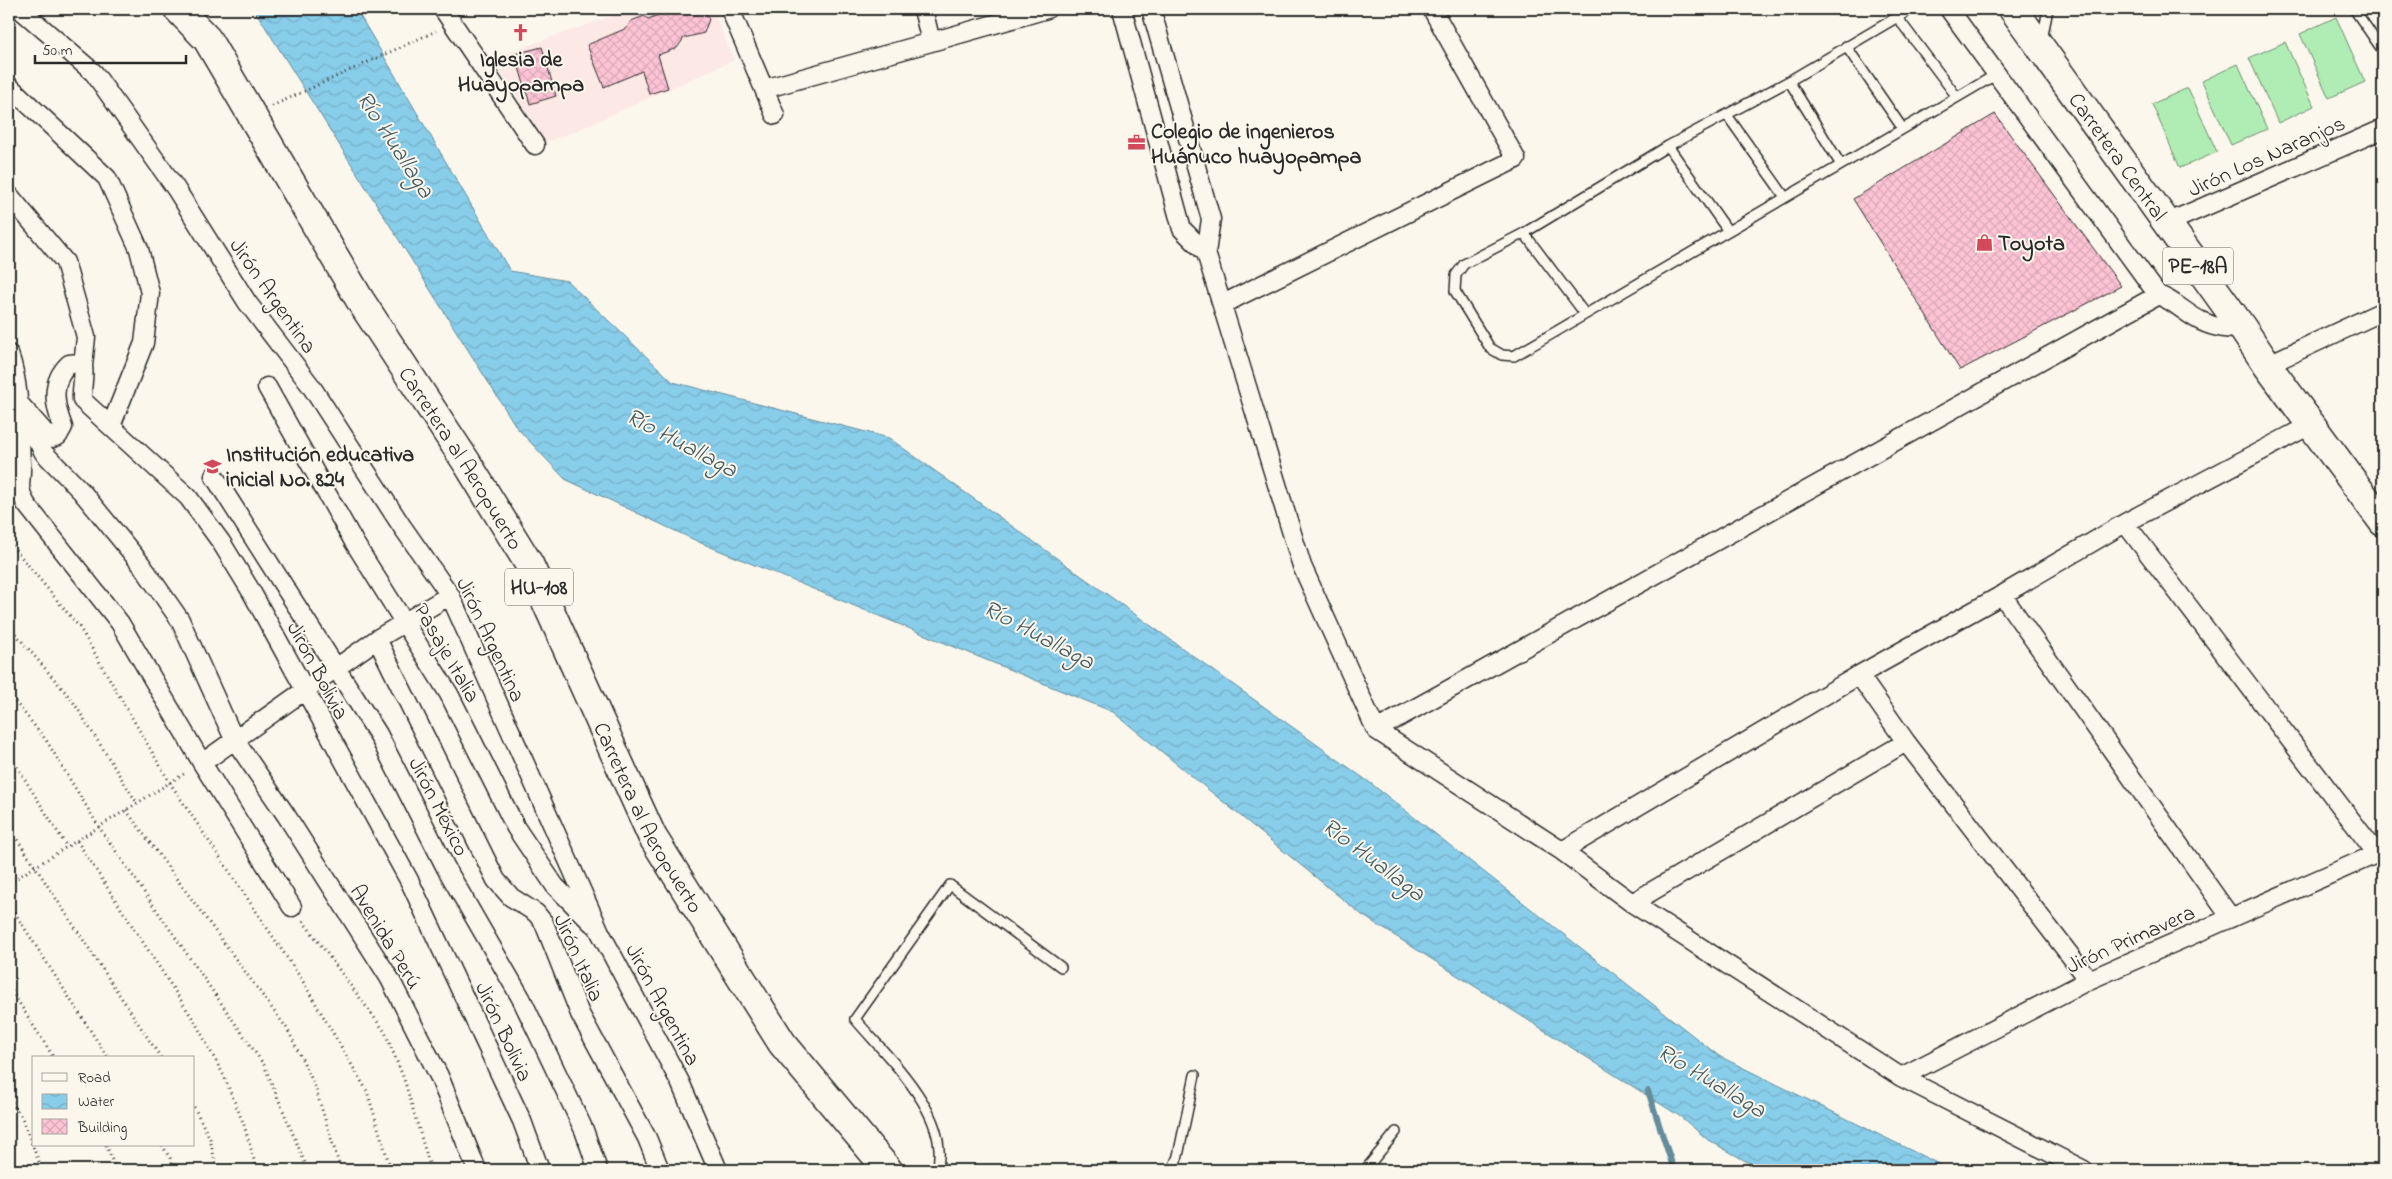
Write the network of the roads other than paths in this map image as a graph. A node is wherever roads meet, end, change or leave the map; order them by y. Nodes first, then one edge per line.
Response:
1 (20, 9) edge
2 (178, 9) edge
3 (443, 9) edge
4 (730, 9) edge
5 (923, 9) edge
6 (1047, 9) edge
7 (1122, 9) edge
8 (1151, 9) edge
9 (1432, 9) edge
10 (1911, 9) edge
11 (1949, 9) edge
12 (2012, 9) edge
13 (2048, 9) edge
14 (2354, 9) edge
15 (1897, 17) junction
16 (931, 42) junction
17 (1846, 46) junction
18 (2041, 48) junction
19 (2383, 51) edge
20 (1997, 74) junction
21 (1789, 80) junction
22 (9, 86) edge
23 (764, 89) junction
24 (1957, 97) junction
25 (775, 115) dead end
26 (1727, 115) junction
27 (1903, 129) junction
28 (2383, 129) edge
29 (535, 145) dead end
30 (1668, 146) junction
31 (1841, 165) junction
32 (9, 195) edge
33 (1785, 197) junction
34 (2167, 223) junction
35 (1728, 231) junction
36 (1524, 233) junction
37 (1206, 253) junction
38 (2158, 295) junction
39 (1223, 304) junction
40 (2383, 311) edge
41 (1585, 314) junction
42 (2243, 329) junction
43 (9, 354) edge
44 (2267, 365) junction
45 (84, 366) junction
46 (267, 387) dead end
47 (17, 401) junction
48 (2312, 424) junction
49 (111, 426) junction
50 (214, 476) dead end
51 (2383, 522) edge
52 (2125, 523) junction
53 (450, 594) junction
54 (2002, 596) junction
55 (406, 622) junction
56 (377, 639) junction
57 (336, 667) junction
58 (1859, 675) junction
59 (304, 690) junction
60 (1376, 730) junction
61 (234, 739) junction
62 (1906, 742) junction
63 (202, 763) junction
64 (1562, 851) junction
65 (2380, 853) edge
66 (1632, 903) junction
67 (292, 907) road end
68 (2231, 918) junction
69 (600, 932) junction
70 (1061, 968) dead end
71 (2089, 980) junction
72 (1195, 1075) dead end
73 (1901, 1077) junction
74 (1396, 1132) dead end
75 (478, 1170) edge
76 (540, 1170) edge
77 (598, 1170) edge
78 (660, 1170) edge
79 (718, 1170) edge
80 (888, 1170) edge
81 (937, 1170) edge
82 (1172, 1170) edge
83 (1365, 1170) edge
84 (2084, 1170) edge

1 - 53 street, Jirón Argentina
2 - 80 main road, Carretera al Aeropuerto / HU-108
3 - 29 street
4 - 23 street
5 - 16 street
6 - 16 street
7 - 37 street
8 - 37 street
9 - 39 street
10 - 15 lane
11 - 20 street
12 - 18 main road, Carretera Central / PE-18A
13 - 18 lane
14 - 19 lane
15 - 17 lane
15 - 24 lane
16 - 23 street
17 - 21 lane
17 - 27 lane
18 - 34 main road, Carretera Central / PE-18A
20 - 24 lane
20 - 38 street
21 - 26 lane
21 - 31 lane
22 - 49 street
23 - 25 street
24 - 27 lane
26 - 30 lane
26 - 33 lane
27 - 31 lane
28 - 34 street, Jirón Los Naranjos
30 - 35 lane
30 - 36 lane
31 - 33 lane
32 - 45 street
33 - 35 lane
34 - 42 main road, Carretera Central / PE-18A
35 - 41 lane
36 - 41 lane
36 - 41 lane
37 - 39 street
38 - 42 street
38 - 60 street
39 - 60 street
40 - 44 street
42 - 44 main road, Carretera Central / PE-18A
43 - 47 street
44 - 48 main road, Carretera Central / PE-18A
45 - 47 street
45 - 49 street, Jirón Bolivia
46 - 55 street, Pasaje Italia
47 - 61 street, Avenida Perú
47 - 63 street
48 - 51 main road, Carretera Central / PE-18A
48 - 52 street
49 - 59 street, Jirón Bolivia
50 - 57 street, Jirón México
52 - 54 street
52 - 65 street
53 - 55 street
53 - 69 street, Jirón Argentina
54 - 58 street
54 - 68 street
55 - 56 street
55 - 69 street, Pasaje Italia
56 - 57 street
56 - 78 street, Jirón Italia
57 - 59 street
57 - 77 street, Jirón México
58 - 62 street
58 - 64 street
59 - 61 street
59 - 76 street, Jirón Bolivia
60 - 64 street
61 - 63 street
61 - 75 street, Avenida Perú
62 - 66 street
62 - 71 street
63 - 67 street
64 - 66 street
65 - 68 street, Jirón Primavera
66 - 73 street
68 - 71 street, Jirón Primavera
69 - 79 street, Jirón Argentina
70 - 81 lane
71 - 73 street, Jirón Primavera
72 - 82 lane
73 - 84 street
74 - 83 lane

